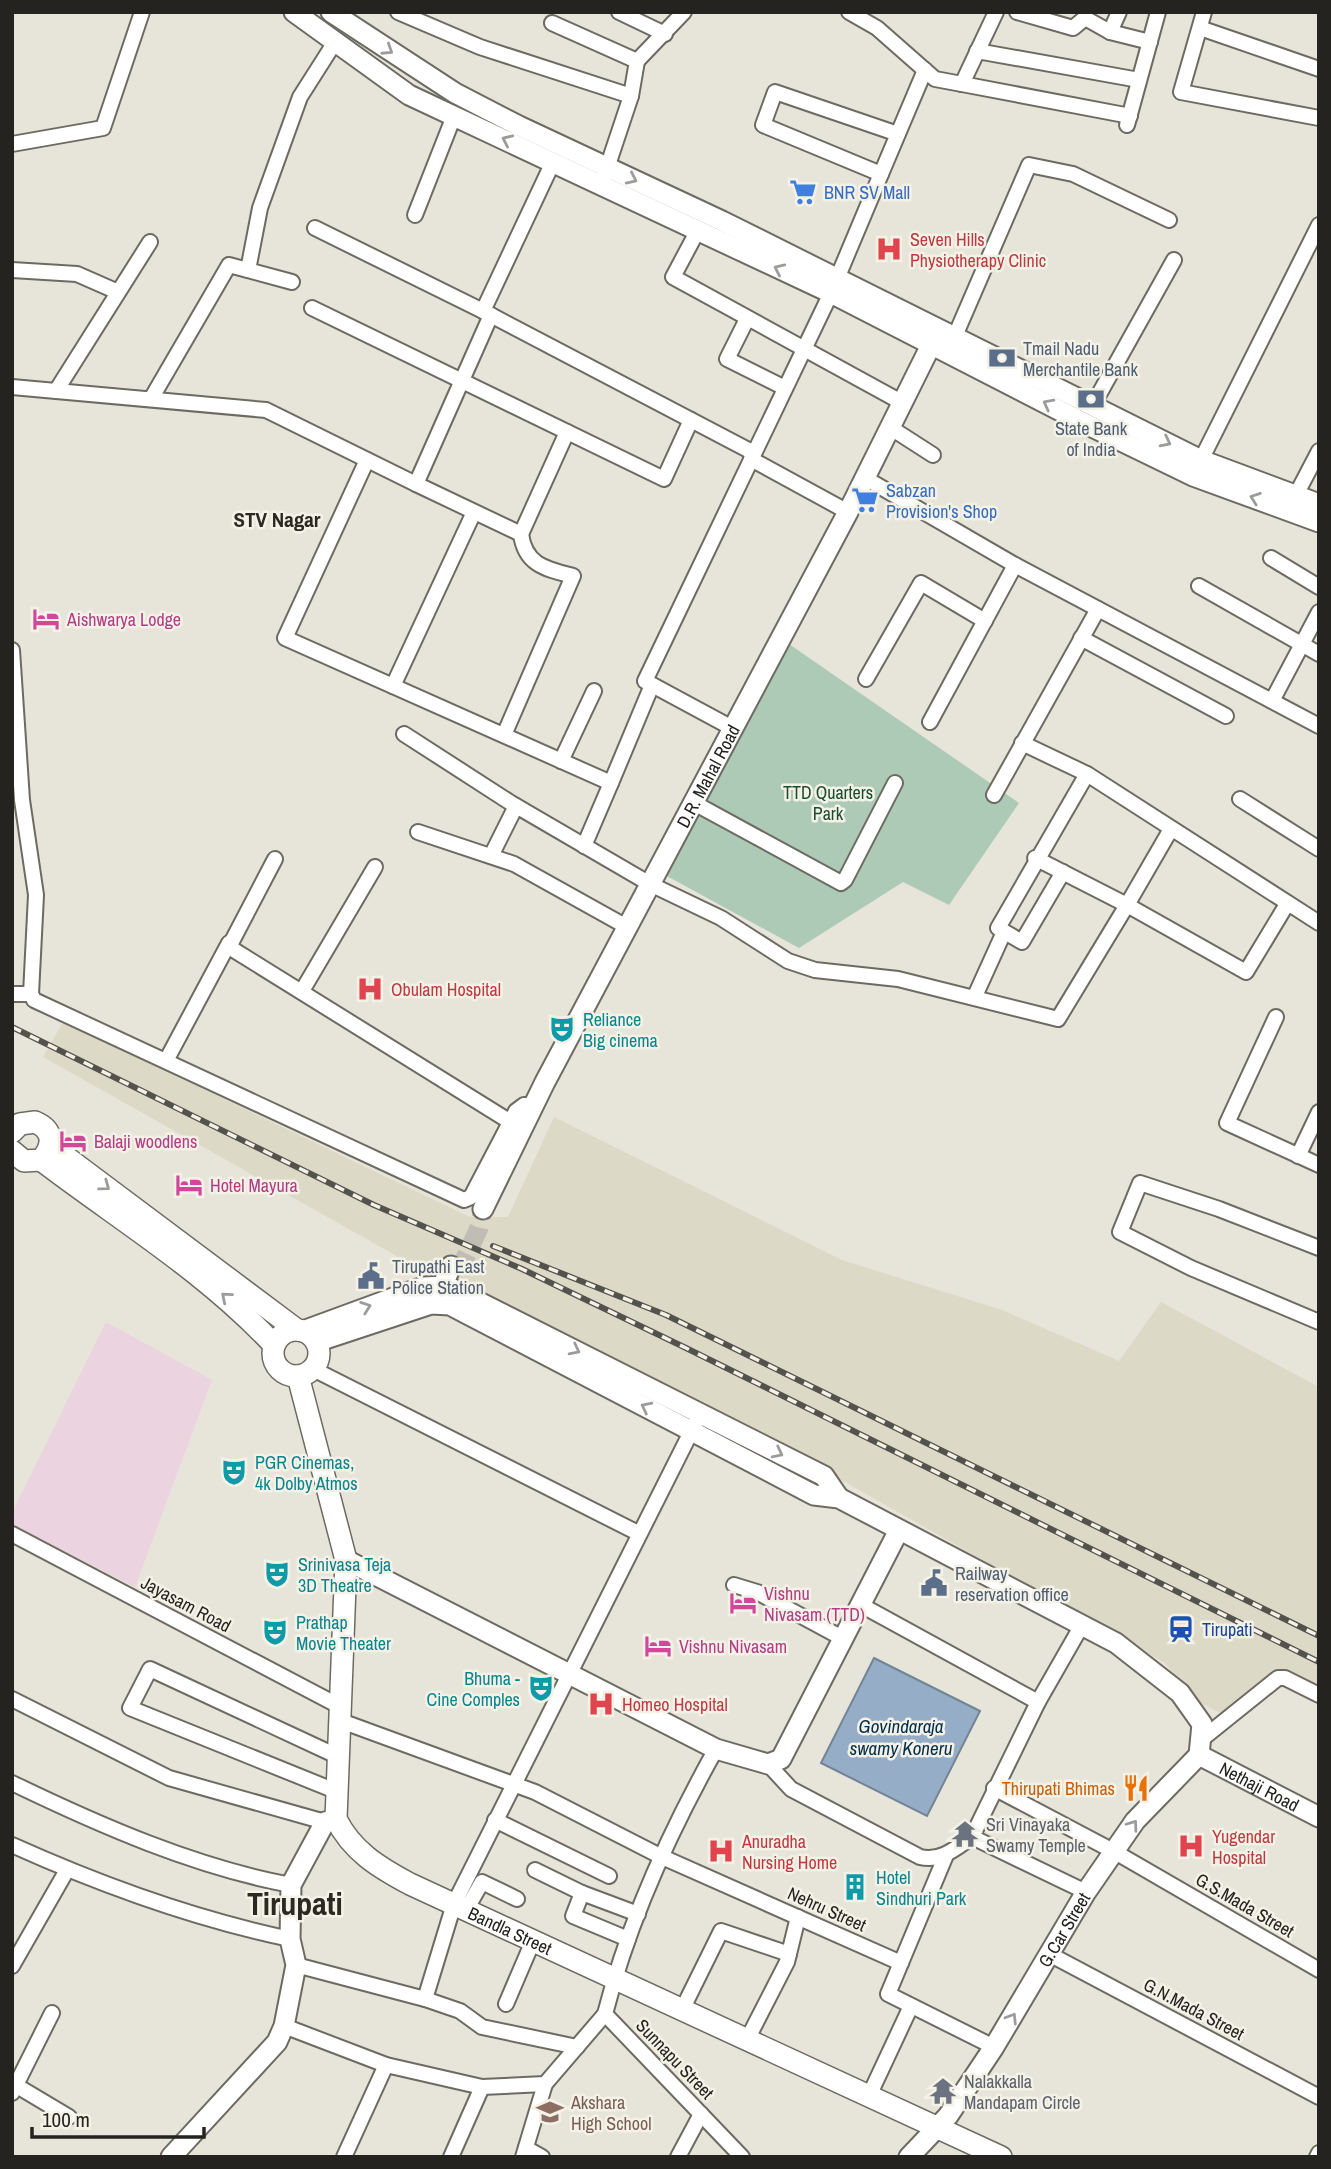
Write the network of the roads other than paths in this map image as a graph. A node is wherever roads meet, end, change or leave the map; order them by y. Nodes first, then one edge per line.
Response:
1 (142, 12) edge
2 (294, 12) edge
3 (331, 12) edge
4 (398, 12) edge
5 (620, 12) edge
6 (684, 12) edge
7 (849, 12) edge
8 (996, 12) edge
9 (1017, 12) edge
10 (1119, 12) edge
11 (1158, 12) edge
12 (1204, 12) edge
13 (1082, 14) edge
14 (552, 23) dead end
15 (1200, 28) junction
16 (1110, 32) junction
17 (665, 34) junction
18 (335, 42) junction
19 (1150, 42) junction
20 (977, 51) junction
21 (637, 61) junction
22 (1319, 69) edge
23 (925, 70) junction
24 (1139, 80) junction
25 (962, 84) junction
26 (631, 96) junction
27 (454, 116) junction
28 (1319, 118) edge
29 (898, 134) junction
30 (12, 144) edge
31 (553, 162) junction
32 (881, 174) junction
33 (604, 176) junction
34 (415, 215) dead end
35 (1169, 220) dead end
36 (1319, 225) edge
37 (315, 228) dead end
38 (698, 230) junction
39 (149, 242) dead end
40 (1174, 260) dead end
41 (12, 270) edge
42 (247, 270) junction
43 (292, 282) dead end
44 (834, 287) junction
45 (118, 292) junction
46 (312, 308) dead end
47 (487, 313) junction
48 (747, 319) junction
49 (944, 340) junction
50 (803, 351) junction
51 (463, 382) junction
52 (12, 387) edge
53 (785, 388) junction
54 (56, 391) junction
55 (150, 399) junction
56 (904, 403) junction
57 (1093, 405) junction
58 (691, 420) junction
59 (891, 428) junction
60 (567, 432) junction
61 (1319, 451) edge
62 (933, 455) dead end
63 (753, 456) junction
64 (367, 460) junction
65 (1197, 468) junction
66 (865, 478) junction
67 (416, 484) junction
68 (1296, 495) junction
69 (1319, 503) edge
70 (474, 512) junction
71 (848, 512) junction
72 (1319, 522) edge
73 (521, 534) junction
74 (1271, 558) dead end
75 (1016, 565) junction
76 (1199, 586) dead end
77 (1319, 587) edge
78 (1098, 609) junction
79 (1319, 612) edge
80 (985, 621) junction
81 (1081, 638) junction
82 (1302, 645) junction
83 (12, 652) edge
84 (1319, 654) edge
85 (866, 679) dead end
86 (652, 685) junction
87 (393, 686) junction
88 (594, 691) dead end
89 (1272, 701) junction
90 (1226, 716) dead end
91 (930, 722) dead end
92 (1319, 726) edge
93 (734, 729) junction
94 (404, 734) dead end
95 (504, 736) junction
96 (1022, 743) junction
97 (561, 761) junction
98 (1087, 774) junction
99 (611, 783) junction
100 (895, 783) dead end
101 (993, 795) dead end
102 (17, 798) edge
103 (1240, 799) dead end
104 (694, 803) junction
105 (516, 806) junction
106 (1171, 829) junction
107 (418, 832) dead end
108 (584, 846) junction
109 (1319, 849) edge
110 (491, 856) junction
111 (1035, 858) junction
112 (275, 859) dead end
113 (376, 867) dead end
114 (1063, 872) junction
115 (650, 884) junction
116 (1287, 904) junction
117 (1127, 905) junction
118 (1319, 923) edge
119 (627, 927) junction
120 (1004, 932) junction
121 (229, 943) junction
122 (302, 991) junction
123 (12, 994) edge
124 (31, 994) junction
125 (975, 996) junction
126 (1276, 1017) dead end
127 (167, 1059) junction
128 (533, 1107) junction
129 (1319, 1112) edge
130 (509, 1121) junction
131 (12, 1131) edge
132 (12, 1151) edge
133 (46, 1153) junction
134 (1298, 1156) junction
135 (1319, 1165) edge
136 (483, 1209) tunnel mouth
137 (1319, 1248) edge
138 (1319, 1321) edge
139 (305, 1335) junction
140 (274, 1345) junction
141 (305, 1372) junction
142 (696, 1422) junction
143 (899, 1530) junction
144 (638, 1533) junction
145 (12, 1534) edge
146 (346, 1560) junction
147 (734, 1585) dead end
148 (862, 1605) junction
149 (1082, 1625) junction
150 (844, 1639) junction
151 (567, 1674) junction
152 (1319, 1695) edge
153 (12, 1699) edge
154 (1038, 1702) junction
155 (341, 1714) junction
156 (1201, 1747) junction
157 (716, 1749) junction
158 (340, 1757) junction
159 (768, 1764) junction
160 (12, 1783) edge
161 (513, 1784) junction
162 (994, 1788) junction
163 (338, 1792) junction
164 (1319, 1817) edge
165 (331, 1820) junction
166 (495, 1820) junction
167 (972, 1837) junction
168 (12, 1845) edge
169 (1115, 1852) junction
170 (946, 1854) junction
171 (660, 1856) junction
172 (67, 1870) junction
173 (534, 1870) dead end
174 (609, 1876) dead end
175 (291, 1885) junction
176 (1086, 1892) junction
177 (582, 1893) junction
178 (517, 1899) dead end
179 (460, 1907) junction
180 (638, 1914) junction
181 (798, 1917) junction
182 (290, 1939) junction
183 (628, 1940) junction
184 (533, 1941) junction
185 (789, 1954) junction
186 (1051, 1955) junction
187 (901, 1963) junction
188 (296, 1965) junction
189 (12, 1966) edge
190 (1319, 1970) edge
191 (614, 1980) junction
192 (425, 1999) junction
193 (506, 2004) dead end
194 (911, 2006) junction
195 (682, 2010) junction
196 (52, 2013) dead end
197 (605, 2014) junction
198 (284, 2026) junction
199 (747, 2040) junction
200 (577, 2047) junction
201 (994, 2047) junction
202 (386, 2065) junction
203 (545, 2084) junction
204 (13, 2087) edge
205 (482, 2087) junction
206 (869, 2096) junction
207 (1319, 2097) edge
208 (701, 2114) junction
209 (69, 2117) dead end
210 (944, 2124) junction
211 (524, 2152) edge
212 (171, 2157) edge
213 (344, 2157) edge
214 (451, 2157) edge
215 (542, 2157) edge
216 (678, 2157) edge
217 (742, 2157) edge
218 (909, 2157) edge
219 (922, 2157) edge
220 (1001, 2157) edge

1 - 30 street
2 - 18 street
3 -> 33 street
4 - 26 street
5 - 17 street
6 - 17 street
7 - 23 street
8 - 20 street
9 - 13 street
10 - 16 street
11 - 19 street
12 - 15 street
13 - 16 street
14 - 21 street
15 - 22 street
15 - 28 street
16 - 19 street
17 - 21 street
18 - 27 street
18 - 42 street
19 - 24 street
20 - 24 street
20 - 25 street
21 - 26 street
23 - 25 street
23 - 29 street
24 - 25 street
26 - 33 street
31 -> 27 street
27 - 34 street
29 - 32 street
29 - 32 street
31 - 33 street
31 - 47 street
32 - 44 street
33 - 38 street
33 -> 44 street
35 - 49 street
36 - 65 street
37 - 47 street
44 -> 38 street
38 - 48 street
39 - 45 street
40 - 57 street
41 - 45 street
42 - 43 street
42 - 55 street
44 - 49 street
44 - 50 street
45 - 54 street
46 - 51 street
47 - 51 street
47 - 58 street
48 - 50 street
48 - 53 street
49 - 56 street, D.R. Mahal Road
49 - 57 street
65 -> 49 street
50 - 53 street
50 - 56 street
51 - 60 street
51 - 67 street
52 - 54 street
53 - 63 street
54 - 55 street
55 - 64 street
56 - 59 street, D.R. Mahal Road
57 -> 65 street
58 - 60 street
58 - 63 street
59 - 62 street
59 - 66 street, D.R. Mahal Road
60 - 73 street
61 - 68 street
63 - 71 street
63 - 86 street
64 - 67 street
64 - 87 street
65 - 68 street
72 -> 65 street
66 - 71 street, D.R. Mahal Road
66 - 75 street
67 - 70 street
68 - 69 street
70 - 73 street
70 - 87 street
71 - 93 street, D.R. Mahal Road
73 - 95 street
74 - 77 street
75 - 78 street
75 - 80 street
76 - 82 street
78 - 81 street
78 - 89 street
79 - 82 street
80 - 85 street
80 - 91 street
81 - 90 street
81 - 96 street
82 - 84 street
82 - 89 street
83 - 102 street
86 - 93 street
86 - 99 street
87 - 95 street
88 - 97 street
89 - 92 street
93 - 104 street, D.R. Mahal Road
94 - 105 street
95 - 97 street
96 - 98 street
96 - 101 street
97 - 99 street
98 - 106 street
98 - 111 street
99 - 108 street
100 - 104 street
102 - 124 street
103 - 109 street
104 - 115 street, D.R. Mahal Road
105 - 108 street
105 - 110 street
106 - 116 street
106 - 117 street
107 - 110 street
108 - 115 street
110 - 119 street
111 - 114 street
111 - 120 street
112 - 121 street
113 - 122 street
114 - 117 street
114 - 120 street
115 - 119 street, D.R. Mahal Road
115 - 125 street
116 - 117 street
116 - 118 street
117 - 125 street
119 - 128 street, D.R. Mahal Road
120 - 125 street
121 - 122 street
121 - 127 street
122 - 130 street
123 - 124 street
124 - 127 street
126 - 134 street
127 - 130 street
128 - 130 street
128 - 136 street, D.R. Mahal Road
129 - 134 street
131 - 133 main road
132 - 133 main road
133 -> 139 main road
140 -> 133 main road
134 - 135 street
137 - 138 street
139 - 140 main road
139 - 141 main road
142 -> 139 street
139 -> 142 street
140 - 141 main road
141 - 144 street
141 - 146 main road
142 - 143 street
142 - 144 street
143 - 148 street
143 - 149 street
144 - 151 street
145 - 155 street, Jayasam Road
146 - 151 street
146 - 155 main road
147 - 150 street
148 - 150 street
148 - 154 street
149 - 154 street
149 - 156 street
150 - 159 street
151 - 157 street
151 - 161 street
152 - 156 street
153 - 165 street
154 - 162 street
155 - 158 main road
155 - 161 street, Jayasam Road
156 - 164 street, Nethaji Road
169 -> 156 street, G.Car Street
157 - 159 street
157 - 171 street
158 - 163 main road
158 - 163 street
159 - 170 street
160 - 175 street
161 - 166 street
161 - 171 street, Nehru Street
162 - 167 street
162 - 169 street, G.S.Mada Street
163 - 165 main road
165 - 175 street
165 - 179 main road, Bandla Street
166 - 174 street
166 - 179 street
167 - 170 street
167 - 176 street
168 - 172 street
169 - 176 street, G.Car Street
169 - 190 street, G.S.Mada Street
170 - 187 street
171 - 180 street
171 - 181 street, Nehru Street
172 - 182 street
172 - 189 street
173 - 177 street
175 - 182 street
176 - 186 street, G.Car Street
177 - 180 street
177 - 183 street
178 - 179 street
179 - 184 main road, Bandla Street
179 - 192 street
180 - 183 street
181 - 185 street
181 - 187 street, Nehru Street
182 - 188 street
183 - 191 street
184 - 191 main road, Bandla Street
184 - 193 street
185 - 195 street
185 - 199 street
201 -> 186 street, G.Car Street
186 - 207 street, G.N.Mada Street
187 - 194 street
188 - 192 street
188 - 198 street
191 - 195 main road, Bandla Street
191 - 197 street
192 - 200 street
194 - 201 street
194 - 206 street
195 - 199 main road, Bandla Street
196 - 204 street
197 - 200 street
197 - 208 street, Sunnapu Street
198 - 202 street
198 - 212 street
199 - 206 main road, Bandla Street
200 - 203 street
201 - 210 street, G.Car Street
202 - 205 street
202 - 213 street
203 - 205 street
203 - 211 street
204 - 209 street
205 - 214 street
206 - 210 main road, Bandla Street
208 - 216 street
208 - 217 street, Sunnapu Street
210 - 218 street
210 - 219 street
210 - 220 main road, Bandla Street
211 - 215 street

